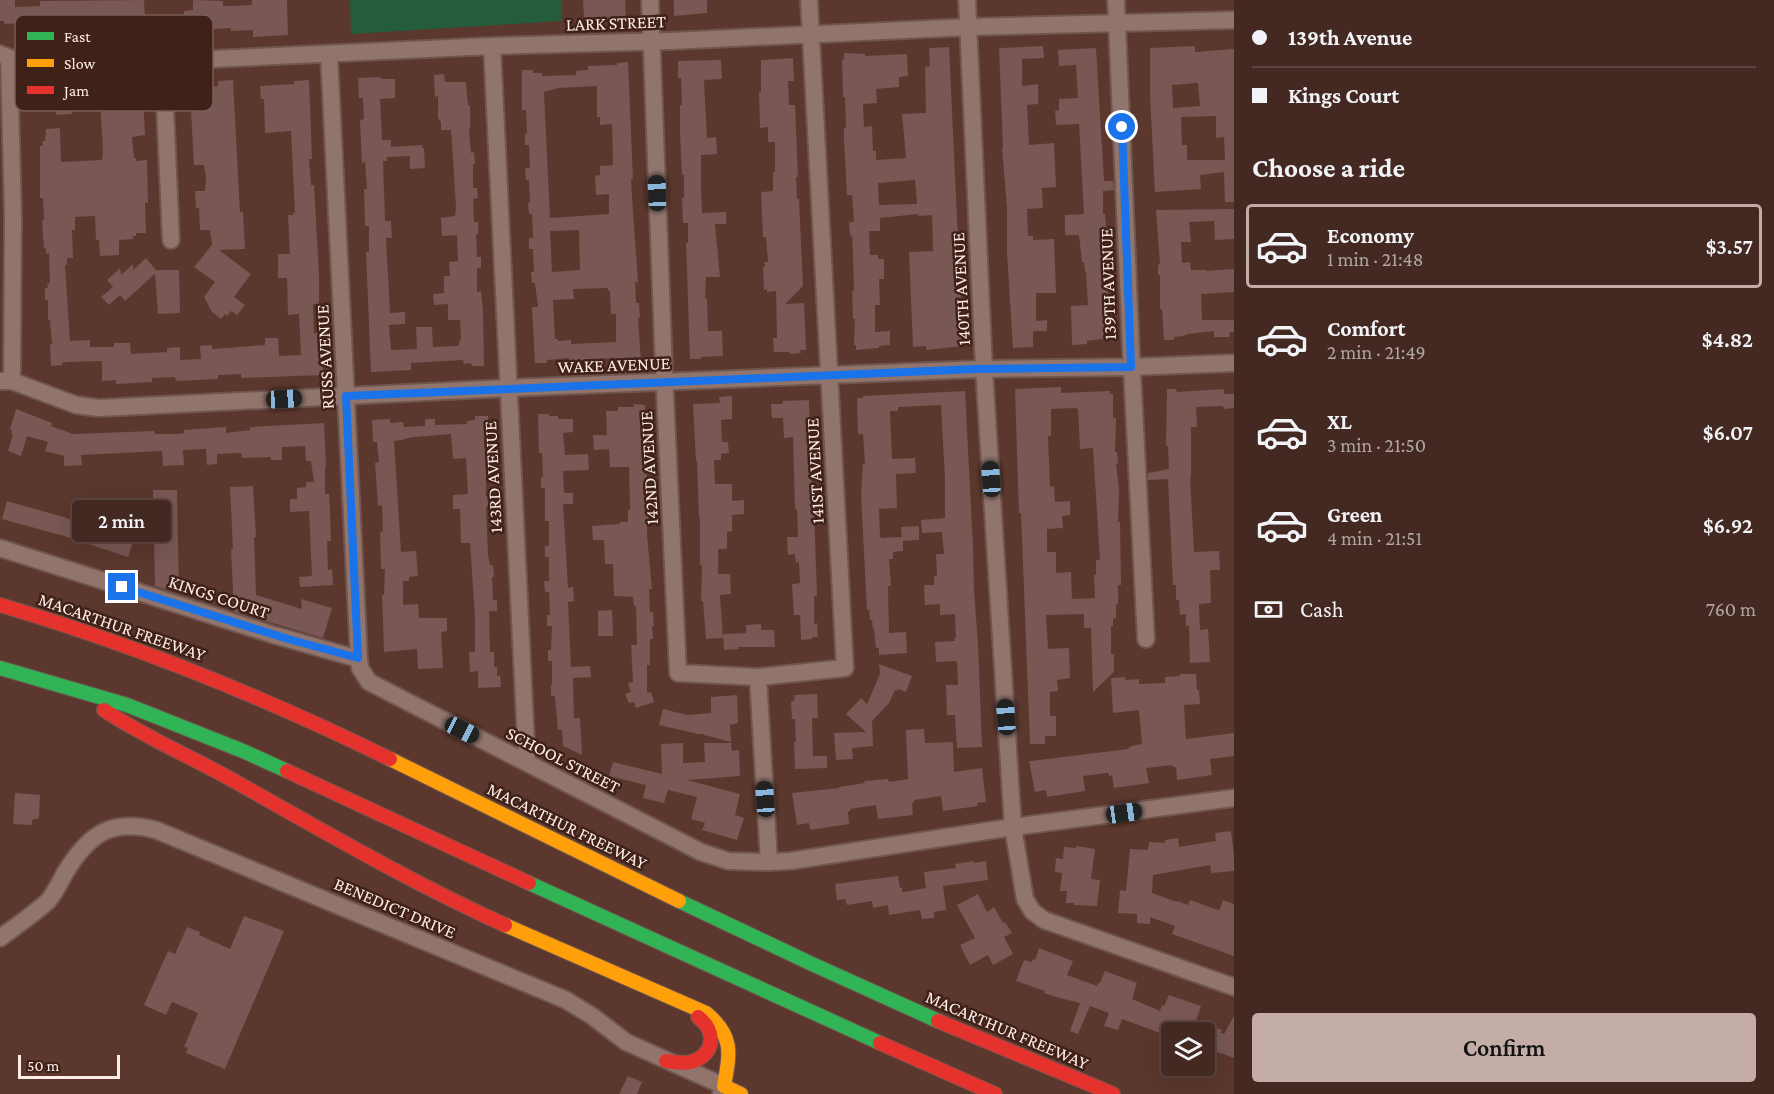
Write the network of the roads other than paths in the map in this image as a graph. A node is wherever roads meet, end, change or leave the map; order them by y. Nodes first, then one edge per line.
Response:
1 (650, 0) edge
2 (809, 0) edge
3 (967, 0) edge
4 (1116, 0) edge
5 (1234, 20) edge
6 (1117, 24) junction
7 (969, 27) junction
8 (811, 35) junction
9 (651, 41) junction
10 (492, 46) junction
11 (329, 54) junction
12 (5, 56) edge
13 (213, 59) edge
14 (165, 111) edge
15 (7, 217) edge
16 (171, 240) dead end
17 (1234, 363) edge
18 (1131, 367) junction
19 (984, 369) junction
20 (829, 376) junction
21 (6, 381) edge
22 (664, 382) junction
23 (508, 388) junction
24 (346, 396) junction
25 (0, 548) edge
26 (0, 605) edge
27 (1146, 639) dead end
28 (358, 658) junction
29 (0, 668) edge
30 (758, 677) junction
31 (78, 691) junction
32 (526, 763) junction
33 (1234, 798) edge
34 (1013, 827) junction
35 (769, 862) junction
36 (0, 938) edge
37 (636, 983) junction
38 (1234, 987) edge
39 (666, 1061) junction
40 (722, 1090) edge
41 (741, 1094) edge
42 (995, 1094) edge
43 (1113, 1094) edge

1 - 9 street, 142ND AVENUE
2 - 8 street, 141ST AVENUE
3 - 7 street, 140TH AVENUE
4 - 6 street, 139TH AVENUE
5 - 6 street, LARK STREET
6 - 7 street, LARK STREET
6 - 18 street, 139TH AVENUE
7 - 8 street, LARK STREET
7 - 19 street, 140TH AVENUE
8 - 9 street, LARK STREET
8 - 20 street, 141ST AVENUE
9 - 10 street, LARK STREET
9 - 22 street, 142ND AVENUE
10 - 11 street, LARK STREET
10 - 23 street, 143RD AVENUE
11 - 13 street, LARK STREET
11 - 24 street, RUSS AVENUE
12 - 15 street
14 - 16 street
15 - 21 street
17 - 18 street, WAKE AVENUE
18 - 19 street, WAKE AVENUE
18 - 27 street, 139TH AVENUE
19 - 20 street, WAKE AVENUE
19 - 34 street, 140TH AVENUE
20 - 22 street, WAKE AVENUE
20 - 30 street, 141ST AVENUE
21 - 24 street, WAKE AVENUE
22 - 23 street, WAKE AVENUE
22 - 30 street, 142ND AVENUE
23 - 24 street, WAKE AVENUE
23 - 32 street, 143RD AVENUE
24 - 28 street, RUSS AVENUE
25 - 28 street, KINGS COURT
26 - 43 main road, MACARTHUR FREEWAY
28 - 32 street, SCHOOL STREET
29 - 31 main road
30 - 35 street
31 - 37 main road
31 - 42 main road
32 - 35 street, SCHOOL STREET
33 - 34 street
34 - 35 street, SCHOOL STREET
34 - 38 street, 140TH AVENUE
36 - 39 street, BENEDICT DRIVE
37 - 39 main road
37 - 40 main road
39 - 40 street, BENEDICT DRIVE
40 - 41 main road, BENEDICT DRIVE

